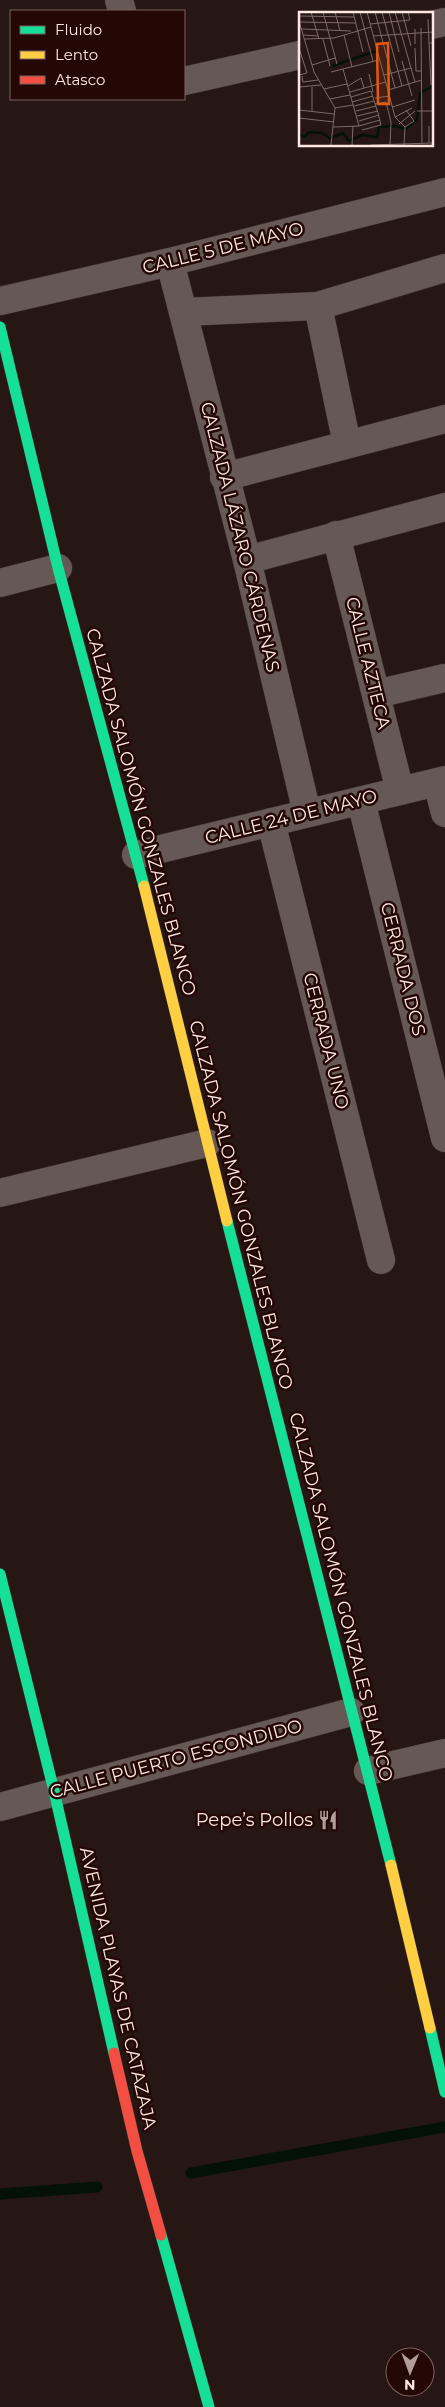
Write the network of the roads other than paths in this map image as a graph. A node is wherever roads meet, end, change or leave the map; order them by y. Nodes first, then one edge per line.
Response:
1 (445, 22) edge
2 (432, 25) edge
3 (299, 55) edge
4 (185, 81) edge
5 (445, 192) edge
6 (170, 262) junction
7 (445, 268) edge
8 (0, 301) edge
9 (318, 306) junction
10 (183, 312) junction
11 (0, 327) edge
12 (445, 419) edge
13 (347, 444) junction
14 (224, 477) junction
15 (445, 507) edge
16 (336, 536) junction
17 (247, 560) junction
18 (58, 568) junction
19 (0, 583) edge
20 (445, 678) edge
21 (376, 694) junction
22 (441, 781) edge
23 (400, 791) junction
24 (361, 801) junction
25 (307, 813) junction
26 (445, 813) edge
27 (271, 822) junction
28 (136, 854) junction
29 (445, 1138) edge
30 (207, 1143) junction
31 (0, 1193) edge
32 (381, 1260) dead end
33 (0, 1574) edge
34 (351, 1712) junction
35 (445, 1753) edge
36 (368, 1771) junction
37 (54, 1791) junction
38 (0, 1807) edge
39 (445, 2092) edge
40 (209, 2407) edge

1 - 2 street
3 - 4 street
5 - 6 street, CALLE 5 DE MAYO
6 - 8 street, CALLE 5 DE MAYO
6 - 10 street, CALZADA LÁZARO CÁRDENAS
7 - 9 street
9 - 10 street
9 - 13 street
10 - 14 street, CALZADA LÁZARO CÁRDENAS
11 - 18 street, CALZADA SALOMÓN GONZALES BLANCO
12 - 13 street
13 - 14 street
14 - 17 street, CALZADA LÁZARO CÁRDENAS
15 - 16 street
16 - 17 street
16 - 21 street, CALLE AZTECA
17 - 25 street, CALZADA LÁZARO CÁRDENAS
18 - 19 street
18 - 28 street, CALZADA SALOMÓN GONZALES BLANCO
20 - 21 street
21 - 23 street, CALLE AZTECA
22 - 23 street, CALLE 24 DE MAYO
22 - 26 street
23 - 24 street, CALLE 24 DE MAYO
24 - 25 street, CALLE 24 DE MAYO
24 - 29 street, CERRADA DOS
25 - 27 street, CALLE 24 DE MAYO
27 - 28 street, CALLE 24 DE MAYO
27 - 32 street, CERRADA UNO
28 - 30 street, CALZADA SALOMÓN GONZALES BLANCO
30 - 31 street
30 - 34 street, CALZADA SALOMÓN GONZALES BLANCO
33 - 37 street, AVENIDA PLAYAS DE CATAZAJA
34 - 36 street, CALZADA SALOMÓN GONZALES BLANCO
34 - 37 street, CALLE PUERTO ESCONDIDO
35 - 36 street
36 - 39 street, CALZADA SALOMÓN GONZALES BLANCO
37 - 38 street, CALLE PUERTO ESCONDIDO
37 - 40 street, AVENIDA PLAYAS DE CATAZAJA

